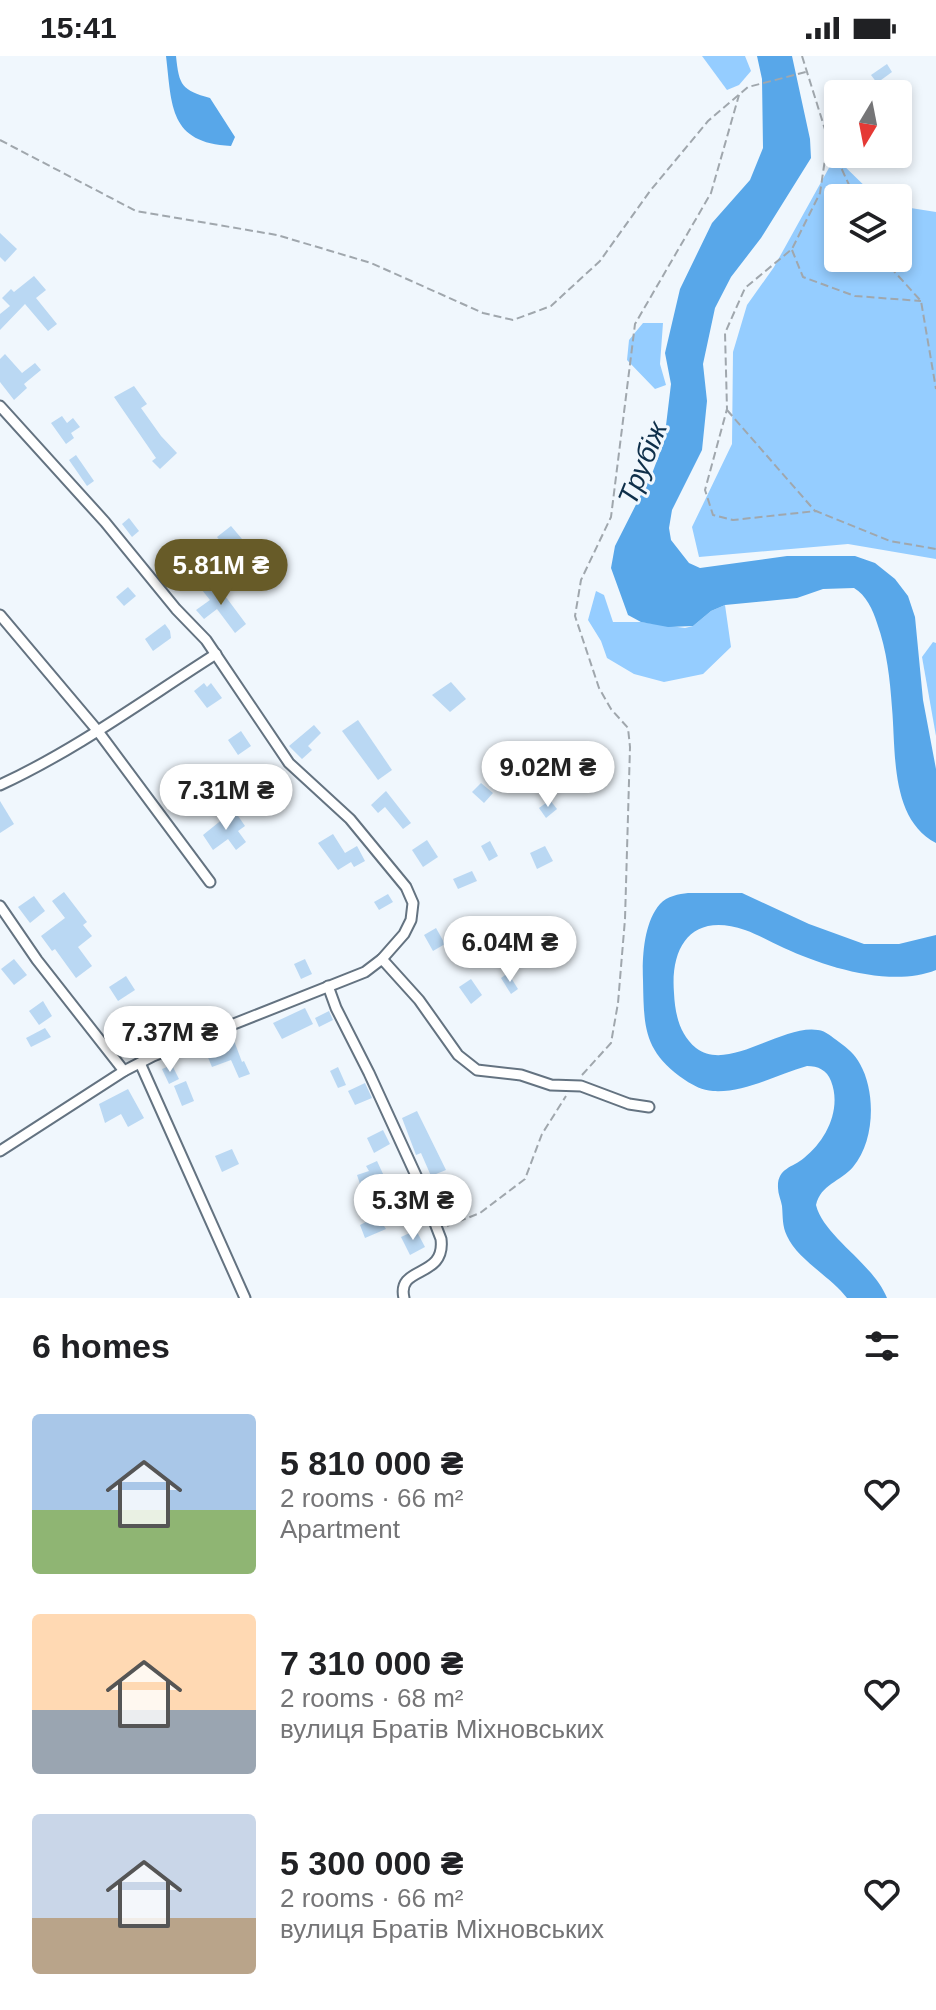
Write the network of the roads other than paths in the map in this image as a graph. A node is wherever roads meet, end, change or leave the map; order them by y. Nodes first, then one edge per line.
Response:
1 (0, 406) edge
2 (0, 615) edge
3 (216, 654) junction
4 (97, 730) junction
5 (0, 785) edge
6 (210, 882) dead end
7 (0, 906) edge
8 (382, 959) junction
9 (328, 986) junction
10 (140, 1063) junction
11 (124, 1071) junction
12 (649, 1107) dead end
13 (0, 1151) edge
14 (245, 1298) edge
15 (404, 1298) edge

1 - 3 street
2 - 4 street
3 - 4 street
3 - 8 street
4 - 5 street
4 - 6 street
7 - 11 street
8 - 9 street
8 - 12 street
9 - 10 street
9 - 15 street
10 - 11 street
10 - 14 street
11 - 13 street

